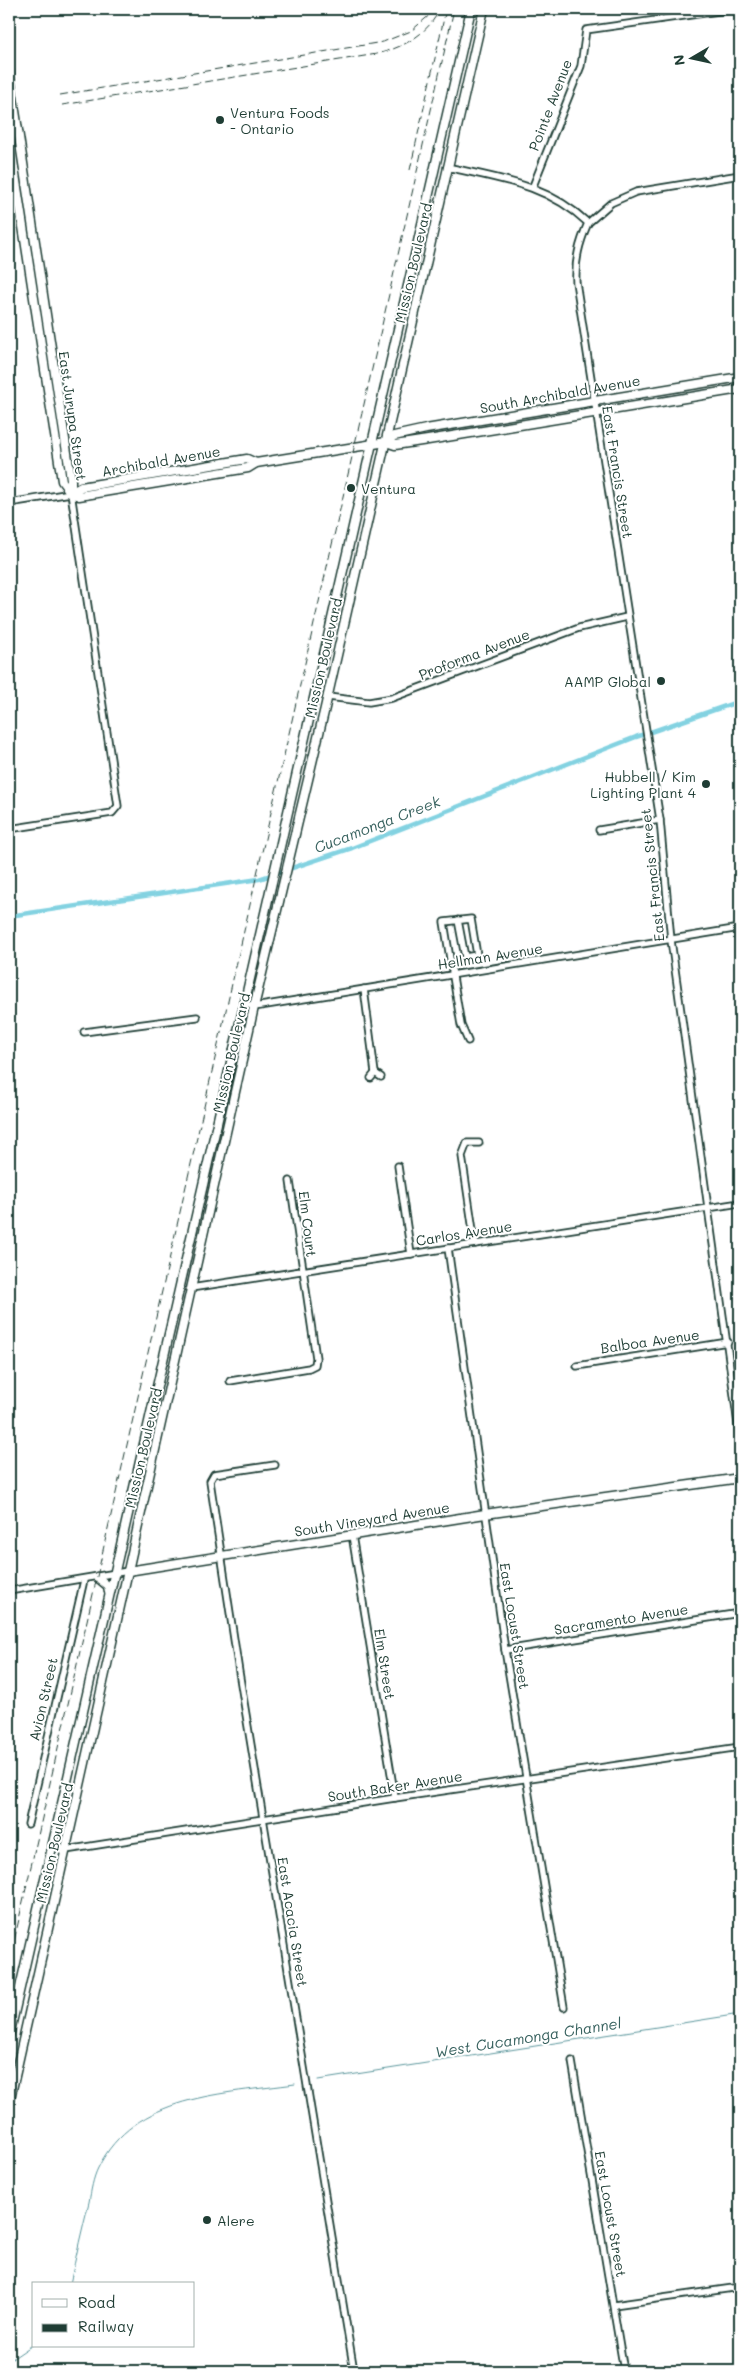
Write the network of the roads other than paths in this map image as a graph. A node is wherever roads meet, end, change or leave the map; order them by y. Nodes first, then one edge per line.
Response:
1 (471, 9) edge
2 (484, 9) edge
3 (733, 9) edge
4 (9, 71) edge
5 (9, 135) edge
6 (447, 167) junction
7 (740, 175) edge
8 (533, 186) junction
9 (588, 224) junction
10 (740, 377) edge
11 (740, 389) edge
12 (594, 400) junction
13 (596, 412) junction
14 (392, 417) junction
15 (404, 434) junction
16 (386, 442) junction
17 (373, 444) junction
18 (354, 447) junction
19 (256, 462) junction
20 (146, 476) junction
21 (365, 478) junction
22 (127, 488) junction
23 (71, 493) junction
24 (9, 503) edge
25 (628, 617) junction
26 (328, 697) junction
27 (660, 820) junction
28 (9, 829) edge
29 (599, 830) dead end
30 (458, 920) junction
31 (740, 928) edge
32 (671, 940) junction
33 (454, 974) junction
34 (364, 989) junction
35 (244, 1003) junction
36 (254, 1007) junction
37 (197, 1017) dead end
38 (84, 1032) dead end
39 (468, 1041) dead end
40 (376, 1076) dead end
41 (479, 1143) dead end
42 (398, 1166) dead end
43 (290, 1181) dead end
44 (740, 1203) edge
45 (710, 1208) junction
46 (476, 1244) junction
47 (448, 1248) junction
48 (411, 1254) junction
49 (302, 1271) junction
50 (191, 1288) junction
51 (728, 1342) junction
52 (576, 1366) dead end
53 (230, 1381) dead end
54 (740, 1439) edge
55 (275, 1465) dead end
56 (740, 1478) edge
57 (485, 1514) junction
58 (352, 1535) junction
59 (221, 1555) junction
60 (128, 1571) junction
61 (114, 1574) junction
62 (97, 1577) junction
63 (84, 1580) junction
64 (9, 1591) edge
65 (110, 1595) junction
66 (740, 1613) edge
67 (505, 1650) junction
68 (740, 1747) edge
69 (526, 1779) junction
70 (395, 1798) junction
71 (264, 1820) junction
72 (28, 1824) dead end
73 (54, 1847) junction
74 (66, 1850) junction
75 (564, 2008) dead end
76 (9, 2036) edge
77 (572, 2061) dead end
78 (9, 2103) edge
79 (740, 2287) edge
80 (614, 2306) junction
81 (354, 2371) edge
82 (624, 2371) edge

1 - 17 main road, Mission Boulevard
2 - 6 main road, Mission Boulevard
3 - 8 street, Pointe Avenue
4 - 23 main road, East Jurupa Street
5 - 23 main road, East Jurupa Street
6 - 8 street
6 - 14 main road, Mission Boulevard
7 - 9 street
8 - 9 street
9 - 12 street, East Francis Street
10 - 12 main road, South Archibald Avenue
11 - 13 main road, South Archibald Avenue
12 - 13 street, East Francis Street
12 - 15 main road, South Archibald Avenue
13 - 16 main road, South Archibald Avenue
13 - 25 street, East Francis Street
14 - 15 main road
14 - 16 main road, Mission Boulevard
15 - 16 main road, South Archibald Avenue
16 - 17 main road, South Archibald Avenue
16 - 26 main road, Mission Boulevard
17 - 18 main road, Archibald Avenue
17 - 21 main road, Mission Boulevard
18 - 19 main road, Archibald Avenue
18 - 21 main road
19 - 20 main road, Archibald Avenue
19 - 22 main road, Archibald Avenue
20 - 22 main road
20 - 23 main road, Archibald Avenue
21 - 35 main road, Mission Boulevard
22 - 23 main road, Archibald Avenue
23 - 24 street, Archibald Avenue
23 - 28 street
25 - 26 street, Proforma Avenue
25 - 27 street, East Francis Street
26 - 36 main road, Mission Boulevard
27 - 29 street
27 - 32 street, East Francis Street
30 - 30 street
30 - 33 street
31 - 32 street, Hellman Avenue
32 - 33 street, Hellman Avenue
32 - 45 street, East Francis Street
33 - 34 street, Hellman Avenue
33 - 39 street
34 - 36 street, Hellman Avenue
34 - 40 street
35 - 36 street
35 - 61 main road, Mission Boulevard
36 - 50 main road, Mission Boulevard
37 - 38 street
41 - 46 street
42 - 48 street
43 - 49 street, Elm Court
44 - 45 street, Carlos Avenue
45 - 46 street, Carlos Avenue
45 - 51 street, East Francis Street
46 - 47 street, Carlos Avenue
47 - 48 street, Carlos Avenue
47 - 57 street, East Locust Street
48 - 49 street, Carlos Avenue
49 - 50 street, Carlos Avenue
49 - 53 street
50 - 60 main road, Mission Boulevard
51 - 52 street, Balboa Avenue
51 - 54 street, East Francis Street
55 - 59 street, East Acacia Street
56 - 57 main road, South Vineyard Avenue
57 - 58 main road, South Vineyard Avenue
57 - 67 street, East Locust Street
58 - 59 main road, South Vineyard Avenue
58 - 70 street, Elm Street
59 - 60 main road, South Vineyard Avenue
59 - 71 street, East Acacia Street
60 - 61 street, South Vineyard Avenue
60 - 74 main road, Mission Boulevard
61 - 62 street, South Vineyard Avenue
61 - 65 main road, Mission Boulevard
62 - 63 street, South Vineyard Avenue
62 - 65 main road
63 - 64 street, South Vineyard Avenue
63 - 72 street, Avion Street
65 - 73 main road, Mission Boulevard
66 - 67 street, Sacramento Avenue
67 - 69 street, East Locust Street
68 - 69 street, South Baker Avenue
69 - 70 street, South Baker Avenue
69 - 75 street, East Locust Street
70 - 71 street, South Baker Avenue
71 - 74 street, South Baker Avenue
71 - 81 street, East Acacia Street
73 - 74 street, South Baker Avenue
73 - 76 main road, Mission Boulevard
74 - 78 main road, Mission Boulevard
77 - 80 street, East Locust Street
79 - 80 street
80 - 82 street, East Locust Street

